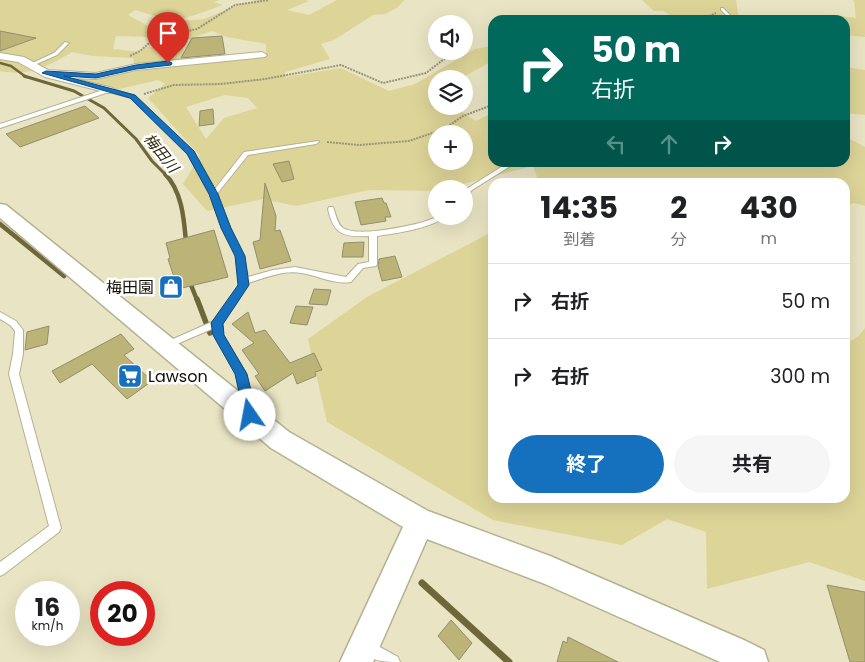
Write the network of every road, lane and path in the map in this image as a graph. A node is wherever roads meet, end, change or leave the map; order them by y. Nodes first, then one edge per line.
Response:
1 (268, 0) edge
2 (722, 9) joint
3 (711, 15) edge
4 (728, 15) edge
5 (67, 44) dead end
6 (262, 55) dead end
7 (0, 56) edge
8 (128, 57) dead end
9 (443, 60) edge
10 (30, 65) junction
11 (46, 73) junction
12 (109, 90) junction
13 (134, 98) junction
14 (488, 107) edge
15 (0, 126) edge
16 (316, 142) joint
17 (506, 167) edge
18 (473, 187) edge
19 (213, 194) junction
20 (0, 209) edge
21 (331, 209) dead end
22 (428, 223) edge
23 (373, 233) junction
24 (244, 281) junction
25 (0, 315) edge
26 (216, 324) junction
27 (167, 345) junction
28 (250, 415) junction
29 (420, 522) junction
30 (0, 570) edge
31 (360, 654) edge
32 (393, 662) edge
33 (752, 662) edge

1 - 8 path
2 - 3 path
2 - 4 lane
5 - 10 lane
6 - 11 street
7 - 10 street
9 - 13 path
10 - 11 street
11 - 12 street
12 - 13 lane
12 - 15 lane
13 - 19 lane
14 - 16 path
16 - 19 lane
17 - 18 lane
19 - 24 lane
20 - 27 street
21 - 23 lane
22 - 23 lane
23 - 24 lane
24 - 26 lane
25 - 30 lane
26 - 27 lane
26 - 28 lane
27 - 28 street
28 - 29 street
29 - 31 street
29 - 33 street
31 - 32 lane

